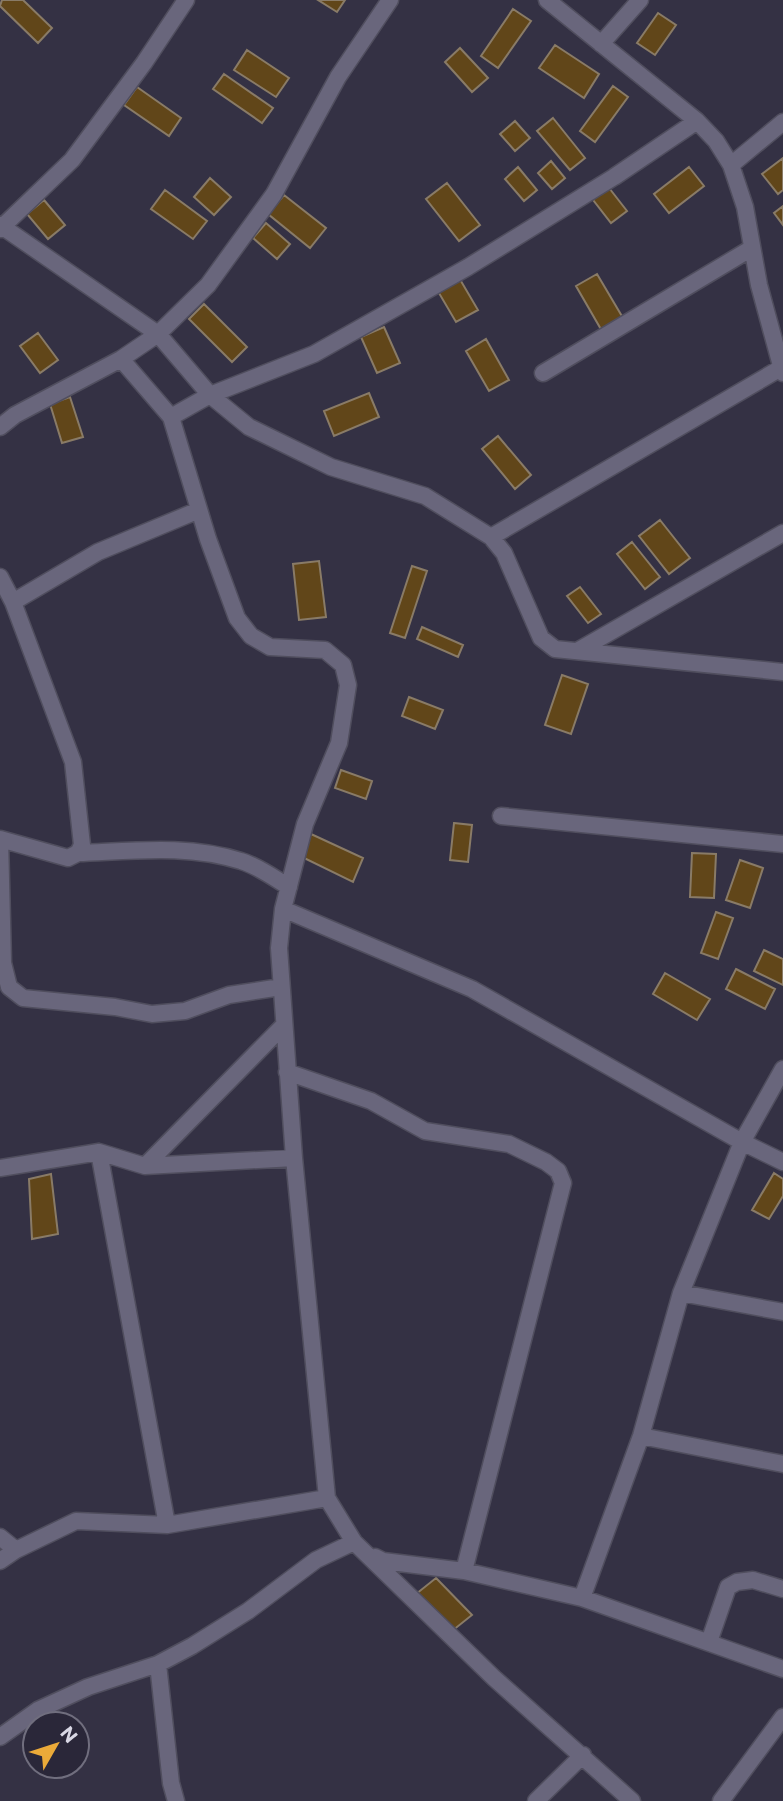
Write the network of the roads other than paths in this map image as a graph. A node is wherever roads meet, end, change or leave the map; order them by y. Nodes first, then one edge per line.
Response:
1 (186, 0) edge
2 (390, 0) edge
3 (547, 0) edge
4 (640, 0) edge
5 (601, 44) junction
6 (697, 121) junction
7 (783, 122) edge
8 (731, 165) junction
9 (1, 227) edge
10 (752, 248) junction
11 (777, 333) edge
12 (158, 334) junction
13 (121, 359) junction
14 (782, 370) edge
15 (543, 373) dead end
16 (211, 395) junction
17 (171, 417) junction
18 (0, 427) edge
19 (199, 510) junction
20 (783, 533) edge
21 (491, 537) junction
22 (0, 577) edge
23 (13, 602) junction
24 (579, 650) junction
25 (783, 672) edge
26 (501, 816) dead end
27 (783, 844) edge
28 (78, 853) junction
29 (289, 887) junction
30 (283, 909) junction
31 (281, 987) junction
32 (4, 988) edge
33 (283, 1026) junction
34 (783, 1069) edge
35 (287, 1072) junction
36 (743, 1142) junction
37 (99, 1152) junction
38 (294, 1158) junction
39 (783, 1163) edge
40 (145, 1166) junction
41 (0, 1168) edge
42 (681, 1293) junction
43 (783, 1312) edge
44 (641, 1436) junction
45 (783, 1464) edge
46 (327, 1498) junction
47 (167, 1525) junction
48 (0, 1537) edge
49 (354, 1542) junction
50 (16, 1550) junction
51 (370, 1555) junction
52 (0, 1561) edge
53 (464, 1571) junction
54 (783, 1589) edge
55 (582, 1598) junction
56 (709, 1642) junction
57 (158, 1664) junction
58 (783, 1668) edge
59 (783, 1717) edge
60 (0, 1737) edge
61 (583, 1755) junction
62 (176, 1801) edge
63 (536, 1801) edge
64 (632, 1801) edge
65 (721, 1801) edge

1 - 9 street
2 - 12 street
3 - 5 street
4 - 5 street
5 - 6 street
6 - 8 street
6 - 16 street
7 - 8 street
8 - 10 street
9 - 12 street
10 - 11 street
10 - 15 street
11 - 14 street
12 - 13 street
12 - 16 street
13 - 17 street
13 - 18 street
14 - 21 street
16 - 17 street
16 - 21 street
17 - 19 street
19 - 23 street
19 - 29 street
20 - 24 street
21 - 24 street
22 - 23 street
23 - 28 street
24 - 25 street
26 - 27 street
28 - 29 street
28 - 32 street
29 - 30 street
30 - 31 street
30 - 36 street
31 - 32 street
31 - 33 street
33 - 35 street
33 - 40 street
34 - 36 street
35 - 38 street
35 - 53 street
36 - 39 street
36 - 42 street
37 - 40 street
37 - 41 street
37 - 47 street
38 - 40 street
38 - 46 street
42 - 43 street
42 - 44 street
44 - 45 street
44 - 55 street
46 - 47 street
46 - 49 street
47 - 50 street
48 - 50 street
49 - 51 street
49 - 57 street
50 - 52 street
51 - 53 street
51 - 61 street
53 - 55 street
54 - 56 street
55 - 56 street
56 - 58 street
57 - 60 street
57 - 62 street
59 - 65 street
61 - 63 street
61 - 64 street

